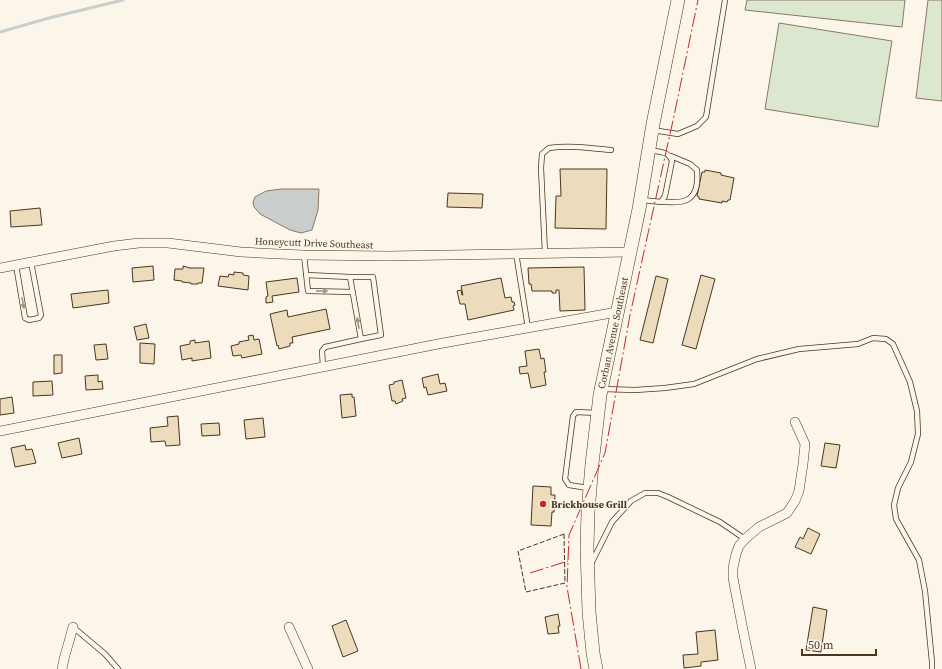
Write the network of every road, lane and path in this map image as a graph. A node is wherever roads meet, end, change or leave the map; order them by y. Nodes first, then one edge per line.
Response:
1 (678, 0) edge
2 (725, 0) edge
3 (652, 130) junction
4 (611, 150) dead end
5 (649, 150) junction
6 (671, 156) junction
7 (640, 200) junction
8 (661, 202) junction
9 (630, 252) junction
10 (516, 253) junction
11 (545, 253) junction
12 (304, 255) junction
13 (31, 262) junction
14 (16, 265) junction
15 (0, 268) edge
16 (306, 275) junction
17 (350, 277) junction
18 (353, 292) junction
19 (617, 312) junction
20 (528, 328) junction
21 (361, 339) junction
22 (323, 366) junction
23 (602, 389) junction
24 (598, 413) junction
25 (795, 422) dead end
26 (0, 431) edge
27 (590, 488) junction
28 (744, 539) junction
29 (588, 568) junction
30 (73, 627) joint
31 (289, 627) dead end
32 (62, 669) edge
33 (118, 669) edge
34 (308, 669) edge
35 (596, 669) edge
36 (751, 669) edge
37 (932, 669) edge

1 - 3 main road, Corban Avenue Southeast
2 - 3 lane
3 - 5 main road, Corban Avenue Southeast
4 - 11 lane
5 - 6 lane
5 - 7 main road, Corban Avenue Southeast
6 - 8 lane
6 - 8 lane
7 - 8 lane
7 - 9 main road, Corban Avenue Southeast
9 - 11 street, Honeycutt Drive Southeast
9 - 19 main road, Corban Avenue Southeast
10 - 11 street, Honeycutt Drive Southeast
10 - 12 street, Honeycutt Drive Southeast
10 - 20 lane
12 - 13 street, Honeycutt Drive Southeast
12 - 16 lane
13 - 14 street, Honeycutt Drive Southeast
14 -> 13 lane
14 - 15 street, Honeycutt Drive Southeast
16 - 17 lane
16 -> 18 lane
17 - 18 lane
17 - 21 lane
21 -> 18 lane
19 - 20 street
19 - 23 main road, Corban Avenue Southeast
20 - 22 street
21 - 22 lane
22 - 26 street
23 - 24 main road, Corban Avenue Southeast
23 - 37 lane
24 - 27 main road, Corban Avenue Southeast
24 - 27 lane
25 - 28 street
27 - 29 main road, Corban Avenue Southeast
28 - 29 lane
28 - 36 street
29 - 35 main road, Corban Avenue Southeast
30 - 32 street
30 - 33 lane
31 - 34 street

